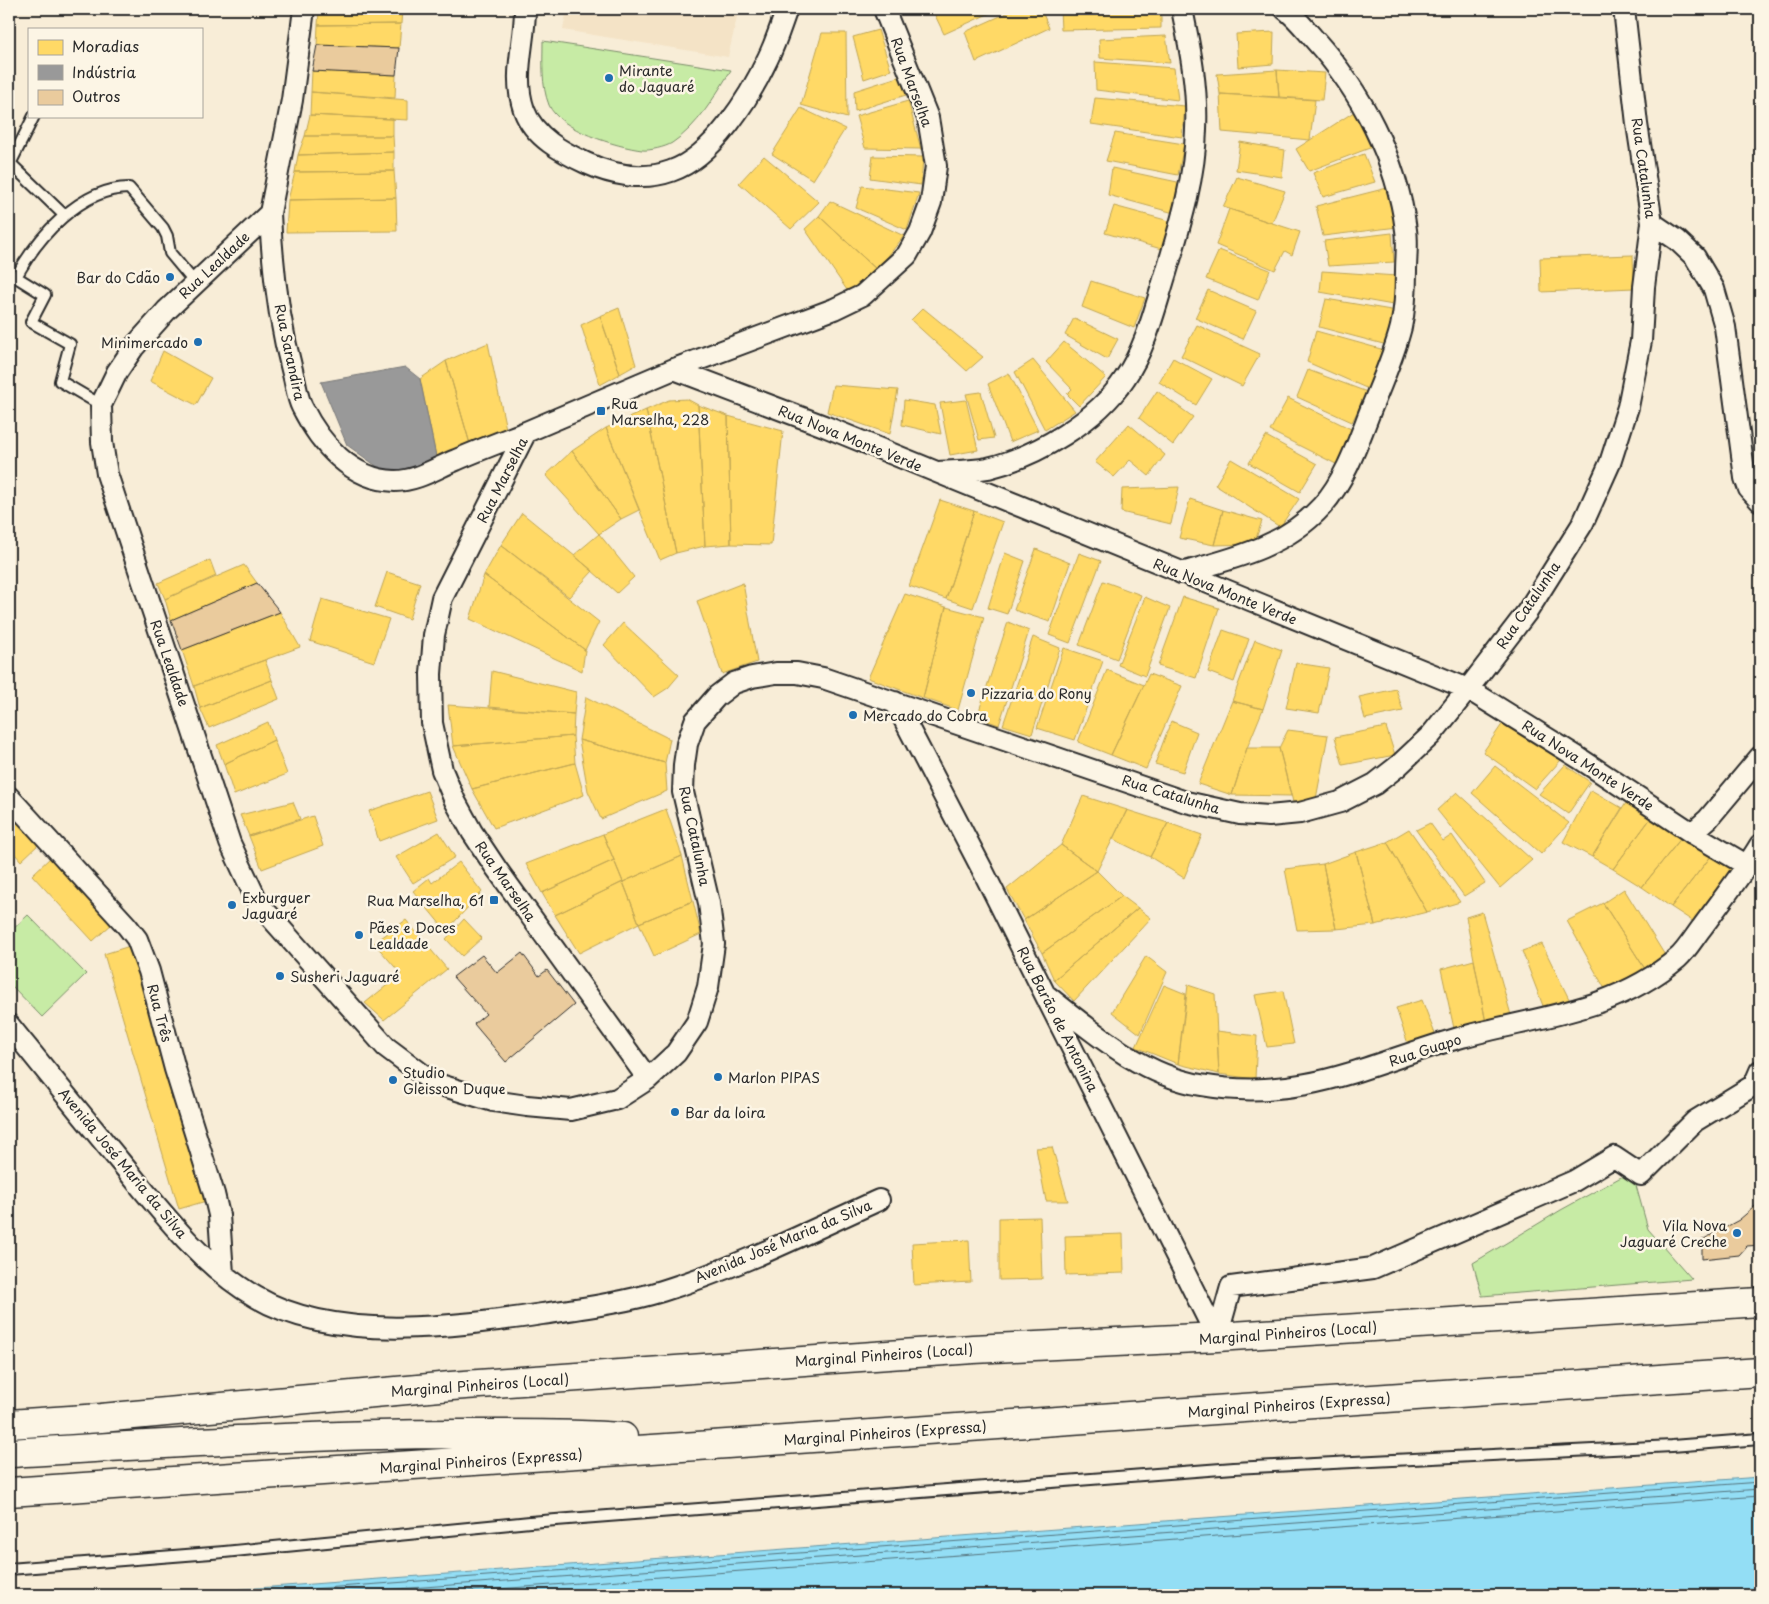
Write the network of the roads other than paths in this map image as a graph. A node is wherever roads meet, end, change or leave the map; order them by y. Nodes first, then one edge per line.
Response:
1 (304, 9) edge
2 (525, 9) edge
3 (787, 9) edge
4 (884, 9) edge
5 (1182, 9) edge
6 (1285, 9) edge
7 (1624, 9) edge
8 (33, 118) edge
9 (10, 164) edge
10 (270, 213) junction
11 (64, 215) junction
12 (1652, 223) junction
13 (195, 283) junction
14 (674, 369) junction
15 (101, 405) junction
16 (526, 432) junction
17 (936, 472) junction
18 (1760, 501) edge
19 (1181, 573) junction
20 (1468, 689) junction
21 (895, 702) junction
22 (1760, 757) edge
23 (9, 797) edge
24 (1692, 833) junction
25 (1760, 845) edge
26 (1748, 866) junction
27 (1046, 995) junction
28 (9, 1025) edge
29 (1760, 1071) edge
30 (648, 1079) junction
31 (879, 1200) dead end
32 (222, 1274) junction
33 (1760, 1302) edge
34 (1217, 1337) junction
35 (1760, 1372) edge
36 (9, 1424) edge
37 (1760, 1439) edge
38 (727, 1444) junction
39 (9, 1453) edge
40 (9, 1492) edge
41 (9, 1569) edge

1 - 10 street
2 - 3 street
4 - 14 street, Rua Marselha
5 - 17 street
6 - 19 street
7 - 12 street, Rua Catalunha
8 - 9 lane
9 - 11 lane
10 - 13 street, Rua Lealdade
10 - 16 street, Rua Sarandira
11 - 13 lane
11 - 15 lane
12 - 18 street
12 - 20 street, Rua Catalunha
13 - 15 street, Rua Lealdade
14 - 16 street, Rua Marselha
14 - 17 street, Rua Nova Monte Verde
15 - 30 street, Rua Lealdade
16 - 30 street, Rua Marselha
17 - 19 street, Rua Nova Monte Verde
19 - 20 street, Rua Nova Monte Verde
20 - 21 street, Rua Catalunha
20 - 24 street, Rua Nova Monte Verde
21 - 27 street, Rua Barão de Antonina
21 - 30 street, Rua Catalunha
22 - 24 street
23 - 32 street, Rua Três
24 - 26 street, Rua Nova Monte Verde
25 - 26 street, Rua Guapo
26 - 27 street, Rua Guapo
27 - 34 street, Rua Barão de Antonina
28 - 32 street, Avenida José Maria da Silva
29 - 34 street
31 - 32 street, Avenida José Maria da Silva
33 - 34 highway, Marginal Pinheiros (Local)
34 - 36 highway, Marginal Pinheiros (Local)
35 - 38 highway, Marginal Pinheiros (Expressa)
37 - 41 lane
38 - 39 highway
38 - 40 highway, Marginal Pinheiros (Expressa)

